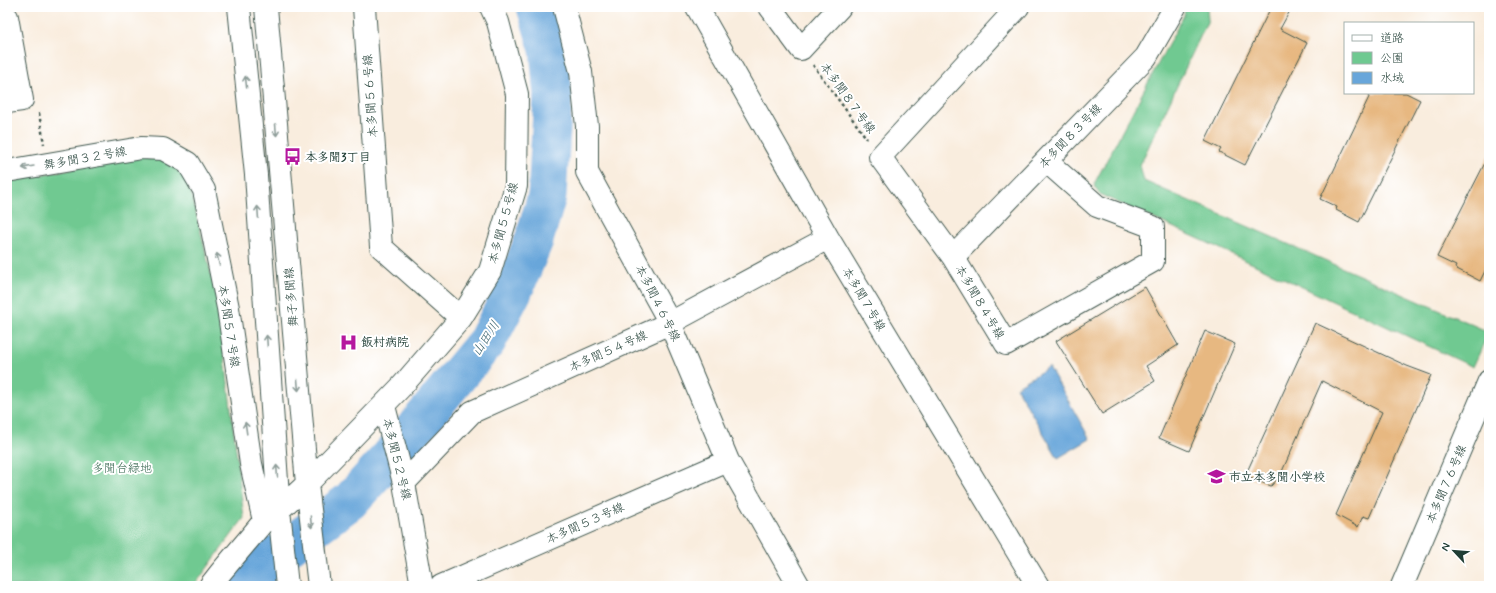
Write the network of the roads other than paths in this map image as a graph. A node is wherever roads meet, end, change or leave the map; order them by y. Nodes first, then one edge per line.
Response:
1 (239, 7) edge
2 (266, 7) edge
3 (364, 7) edge
4 (491, 7) edge
5 (564, 7) edge
6 (697, 7) edge
7 (770, 7) edge
8 (840, 7) edge
9 (1018, 7) edge
10 (1176, 7) edge
11 (7, 17) edge
12 (7, 102) edge
13 (163, 149) joint
14 (1046, 161) junction
15 (7, 171) edge
16 (828, 238) junction
17 (953, 257) junction
18 (461, 318) junction
19 (670, 323) junction
20 (1489, 381) edge
21 (384, 406) junction
22 (728, 461) junction
23 (404, 483) junction
24 (306, 484) junction
25 (272, 516) junction
26 (318, 579) edge
27 (216, 581) edge
28 (287, 586) edge
29 (422, 586) edge
30 (441, 586) edge
31 (799, 586) edge
32 (1038, 586) edge
33 (1402, 586) edge

25 -> 1 street
2 -> 24 street, 舞子多聞線
3 - 18 street, 本多聞５６号線
4 - 18 street, 本多聞５５号線
5 - 19 street, 本多聞４６号線
6 - 16 street, 本多聞７号線
7 - 8 street
9 - 17 street, 本多聞８４号線
10 - 14 street, 本多聞８３号線
11 - 12 street
13 -> 15 street, 舞多聞３２号線
25 -> 13 street, 本多聞５７号線
14 - 17 street, 本多聞８３号線
14 - 17 street, 本多聞８４号線
16 - 19 street, 本多聞５４号線
16 - 32 street, 本多聞７号線
18 - 21 street, 本多聞５５号線
19 - 22 street, 本多聞４６号線
19 - 23 street, 本多聞５４号線
20 - 33 street, 本多聞７６号線
21 - 23 street, 本多聞５２号線
21 - 24 street, 本多聞５２号線
22 - 30 street, 本多聞５３号線
22 - 31 street, 本多聞４６号線
23 - 29 street, 本多聞５２号線
24 - 25 street, 本多聞５２号線
24 -> 26 street, 舞子多聞線
25 - 27 street, 本多聞５２号線
25 - 28 street

